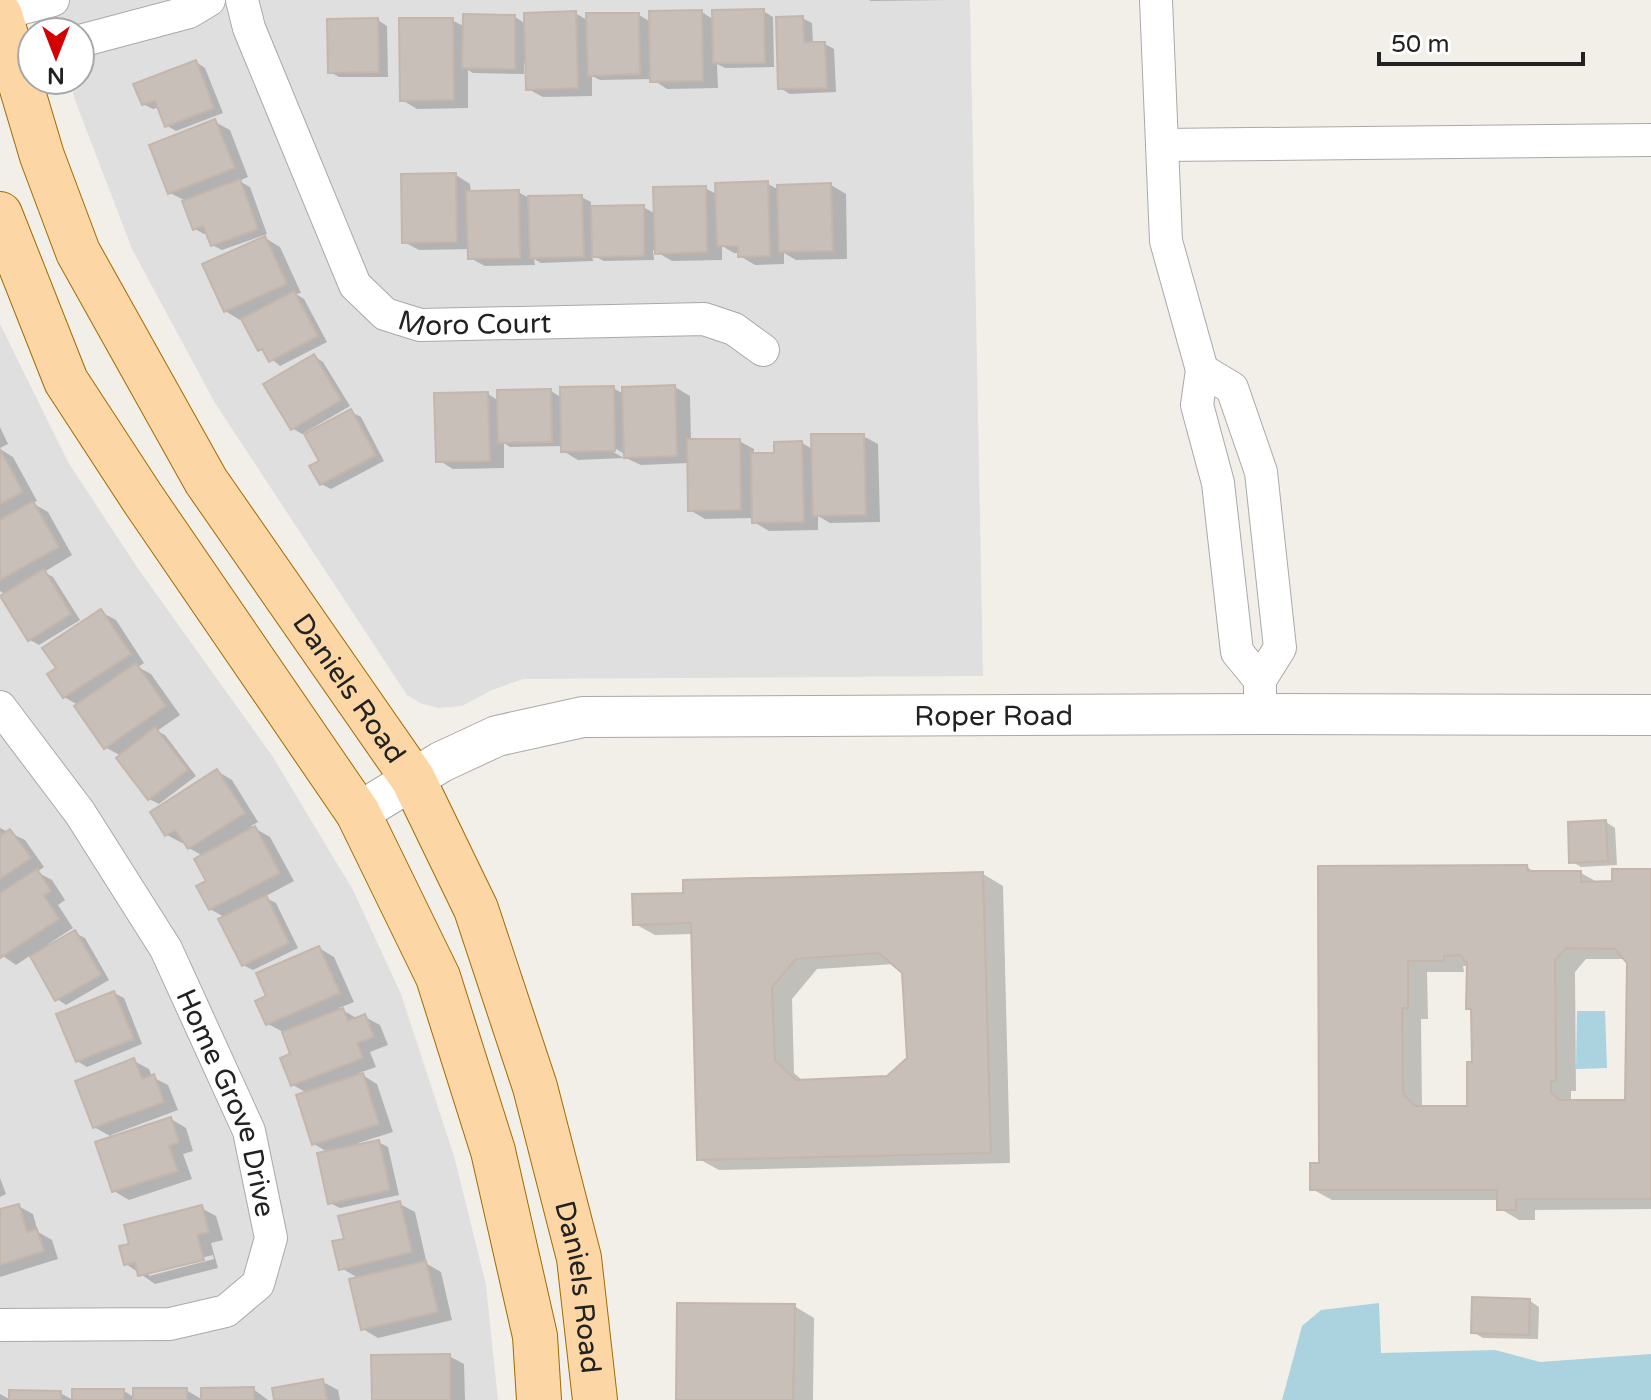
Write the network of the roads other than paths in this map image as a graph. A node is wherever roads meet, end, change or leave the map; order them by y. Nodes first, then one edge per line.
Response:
1 (53, 0) edge
2 (209, 0) edge
3 (242, 0) edge
4 (1156, 0) edge
5 (0, 14) edge
6 (96, 37) edge
7 (14, 58) edge
8 (1651, 140) edge
9 (1162, 145) junction
10 (0, 214) edge
11 (763, 350) dead end
12 (1202, 370) junction
13 (1261, 472) junction
14 (1218, 483) junction
15 (1260, 697) junction
16 (0, 707) edge
17 (1651, 715) edge
18 (413, 779) junction
19 (358, 813) junction
20 (0, 1325) edge
21 (539, 1400) edge
22 (595, 1400) edge

1 - 5 street
2 - 6 street
3 - 11 street, Moro Court
4 - 9 street
5 - 7 main road, Daniels Road
7 - 18 main road, Daniels Road
8 - 9 street
9 - 12 street
10 - 19 main road, Daniels Road
12 - 13 street
12 - 14 street
13 - 14 street
13 - 15 street
14 - 15 street
15 - 17 street, Roper Road
15 - 18 street, Roper Road
16 - 20 street, Home Grove Drive
18 - 19 street, Roper Road
18 - 22 main road, Daniels Road
19 - 21 main road, Daniels Road

